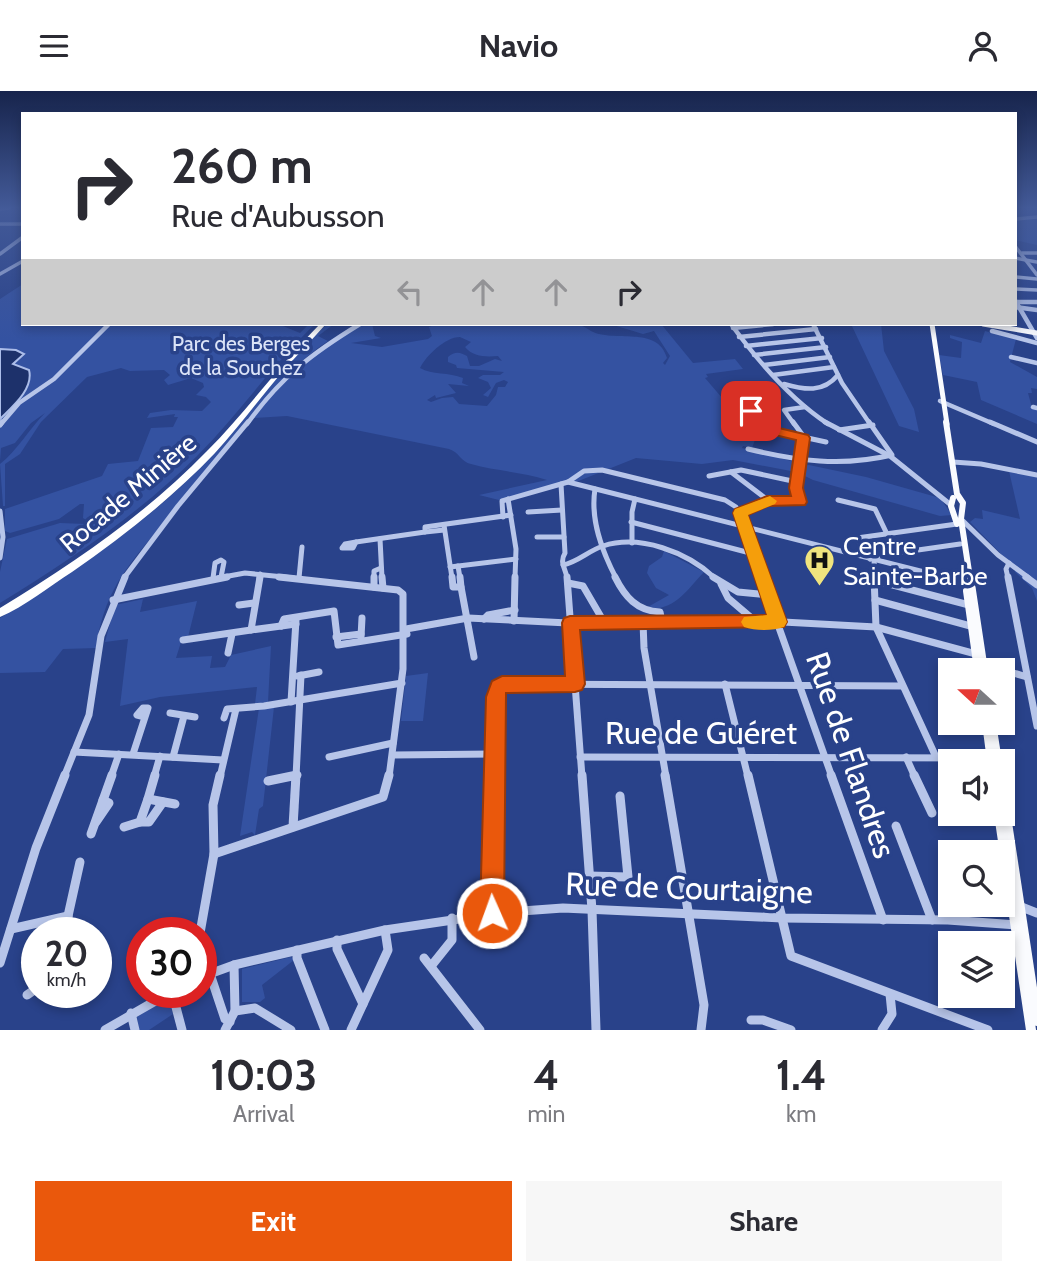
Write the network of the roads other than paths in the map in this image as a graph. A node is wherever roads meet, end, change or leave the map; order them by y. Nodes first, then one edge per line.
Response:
1 (1022, 253) joint
2 (1037, 253) edge
3 (1017, 258) edge
4 (1027, 260) junction
5 (1037, 262) edge
6 (21, 263) edge
7 (0, 274) edge
8 (1017, 277) edge
9 (1037, 277) edge
10 (1017, 289) edge
11 (1037, 290) edge
12 (1017, 301) edge
13 (1017, 302) edge
14 (1037, 302) edge
15 (1017, 307) edge
16 (1024, 309) junction
17 (1037, 310) edge
18 (107, 326) edge
19 (319, 326) edge
20 (319, 326) edge
21 (356, 326) edge
22 (732, 326) edge
23 (815, 326) edge
24 (930, 326) edge
25 (991, 326) edge
26 (992, 331) dead end
27 (739, 337) junction
28 (1036, 337) edge
29 (822, 338) junction
30 (746, 346) junction
31 (826, 347) junction
32 (754, 355) junction
33 (830, 357) junction
34 (1011, 357) dead end
35 (1037, 363) edge
36 (764, 365) junction
37 (834, 367) junction
38 (773, 375) junction
39 (838, 375) junction
40 (782, 384) junction
41 (942, 402) junction
42 (805, 407) junction
43 (751, 411) dead end
44 (943, 414) junction
45 (0, 425) edge
46 (873, 425) junction
47 (799, 430) junction
48 (837, 430) junction
49 (782, 433) junction
50 (803, 438) junction
51 (826, 442) dead end
52 (1037, 442) edge
53 (748, 449) dead end
54 (890, 456) junction
55 (952, 460) junction
56 (799, 462) junction
57 (739, 472) junction
58 (1037, 475) edge
59 (709, 476) dead end
60 (797, 482) junction
61 (564, 483) junction
62 (595, 489) junction
63 (508, 499) junction
64 (635, 499) junction
65 (838, 500) dead end
66 (769, 501) junction
67 (562, 510) junction
68 (957, 510) junction
69 (0, 511) edge
70 (528, 512) dead end
71 (740, 513) junction
72 (512, 515) junction
73 (503, 517) junction
74 (631, 522) junction
75 (444, 527) junction
76 (746, 527) junction
77 (887, 534) junction
78 (537, 537) dead end
79 (564, 537) junction
80 (380, 539) junction
81 (356, 542) dead end
82 (632, 543) junction
83 (960, 544) junction
84 (602, 546) junction
85 (302, 547) dead end
86 (754, 554) junction
87 (0, 558) edge
88 (516, 559) junction
89 (871, 559) junction
90 (1009, 563) junction
91 (563, 565) junction
92 (454, 566) junction
93 (382, 568) junction
94 (260, 574) junction
95 (221, 577) junction
96 (213, 579) junction
97 (299, 579) junction
98 (874, 580) junction
99 (568, 583) junction
100 (966, 583) junction
101 (721, 585) junction
102 (1037, 585) edge
103 (374, 587) junction
104 (383, 588) junction
105 (769, 595) junction
106 (113, 600) junction
107 (875, 600) junction
108 (254, 603) junction
109 (239, 605) dead end
110 (969, 605) junction
111 (0, 607) edge
112 (515, 610) junction
113 (0, 613) edge
114 (362, 618) dead end
115 (468, 618) junction
116 (484, 619) junction
117 (296, 620) junction
118 (514, 621) junction
119 (604, 622) junction
120 (643, 622) junction
121 (662, 622) junction
122 (755, 622) junction
123 (778, 622) junction
124 (570, 623) junction
125 (876, 627) junction
126 (975, 628) junction
127 (251, 630) junction
128 (407, 631) junction
129 (232, 634) junction
130 (361, 638) junction
131 (183, 640) dead end
132 (228, 653) dead end
133 (976, 655) junction
134 (474, 657) dead end
135 (977, 658) edge
136 (980, 658) edge
137 (319, 672) dead end
138 (1015, 675) edge
139 (297, 676) junction
140 (1027, 677) junction
141 (402, 683) junction
142 (575, 684) junction
143 (651, 684) junction
144 (725, 684) junction
145 (800, 684) junction
146 (902, 685) junction
147 (295, 701) junction
148 (236, 709) junction
149 (170, 713) dead end
150 (184, 716) junction
151 (145, 717) dead end
152 (195, 717) dead end
153 (224, 718) dead end
154 (1037, 726) edge
155 (393, 743) junction
156 (74, 752) junction
157 (119, 754) junction
158 (133, 754) junction
159 (494, 754) junction
160 (393, 755) junction
161 (160, 756) junction
162 (173, 757) junction
163 (329, 757) dead end
164 (580, 757) junction
165 (743, 757) junction
166 (906, 757) junction
167 (936, 757) joint
168 (661, 758) junction
169 (827, 758) junction
170 (222, 759) junction
171 (297, 775) junction
172 (268, 781) dead end
173 (620, 796) dead end
174 (148, 799) junction
175 (163, 802) junction
176 (175, 804) dead end
177 (932, 813) dead end
178 (140, 822) junction
179 (1000, 826) edge
180 (1007, 826) edge
181 (124, 827) dead end
182 (293, 827) junction
183 (895, 827) dead end
184 (91, 834) dead end
185 (214, 854) junction
186 (80, 862) dead end
187 (589, 876) junction
188 (1016, 905) junction
189 (592, 910) junction
190 (492, 913) junction
191 (1037, 913) edge
192 (689, 914) junction
193 (68, 916) joint
194 (203, 917) edge
195 (452, 918) junction
196 (782, 918) junction
197 (883, 920) junction
198 (932, 920) junction
199 (1019, 925) junction
200 (11, 929) junction
201 (386, 930) junction
202 (337, 940) junction
203 (297, 950) junction
204 (0, 963) edge
205 (234, 964) junction
206 (217, 971) edge
207 (890, 993) junction
208 (217, 1000) edge
209 (363, 1004) junction
210 (141, 1008) edge
211 (176, 1008) edge
212 (235, 1011) junction
213 (131, 1013) junction
214 (751, 1020) dead end
215 (1037, 1021) edge
216 (228, 1026) edge
217 (105, 1030) edge
218 (135, 1030) edge
219 (182, 1030) edge
220 (291, 1030) edge
221 (326, 1030) edge
222 (351, 1030) edge
223 (480, 1030) edge
224 (596, 1030) edge
225 (701, 1030) edge
226 (791, 1030) edge
227 (882, 1030) edge
228 (988, 1030) edge
229 (1031, 1030) edge

1 - 2 street
1 - 4 street
3 - 4 street
4 - 5 street
4 - 9 street
6 - 7 street
8 - 9 street
10 - 11 street
12 - 14 street
13 - 16 street
15 - 16 street
16 - 17 street
16 - 28 street
18 - 45 street
19 - 111 highway, Rocade Minière
20 - 113 highway, Rocade Minière
21 - 106 street
22 - 27 street
23 - 27 street
23 - 29 street
24 - 41 main road
25 - 28 main road
26 - 28 street
27 - 30 street
29 - 30 street
29 - 31 street
30 - 32 street
31 - 32 street
31 - 33 street
32 - 36 street
33 - 36 street
33 - 37 street
34 - 35 street
36 - 38 street
37 - 38 street
37 - 39 street
38 - 40 street
39 - 40 street
39 - 46 street
40 - 42 street
41 - 44 main road
41 - 52 street
42 - 47 street
42 - 48 street
43 - 49 street
44 - 55 main road
44 - 68 main road
46 - 48 street
46 - 54 street
47 - 49 street
47 - 50 street
48 - 54 street
49 - 50 street
50 - 51 street
50 - 56 street
53 - 56 street
54 - 56 street
54 - 68 street
55 - 58 street
55 - 68 main road
56 - 60 street
57 - 59 street
57 - 60 street
57 - 66 street
60 - 66 street
61 - 62 street
61 - 63 street
61 - 67 street
61 - 71 street
62 - 64 street
62 - 84 street
63 - 72 street
63 - 73 street
64 - 74 street
64 - 76 street
65 - 77 street
66 - 71 street
67 - 70 street
67 - 79 street
68 - 77 street
68 - 83 main road
68 - 90 street
68 - 126 main road
69 - 87 street
71 - 76 street, Rue de Flandres
72 - 73 street
72 - 88 street
73 - 75 street
74 - 82 street
74 - 86 street
75 - 80 street
75 - 92 street
76 - 86 street, Rue de Flandres
76 - 89 street
77 - 89 street
78 - 79 street
79 - 91 street
80 - 81 street
80 - 93 street
82 - 84 street
82 - 101 street
83 - 89 street
83 - 100 main road
84 - 91 street
84 - 121 street
85 - 97 street
86 - 105 street, Rue de Flandres
88 - 92 street
88 - 112 street
89 - 98 street
89 - 100 street
90 - 102 street
90 - 140 street
91 - 99 street
92 - 115 street
93 - 103 street
93 - 104 street
94 - 95 street
94 - 97 street
94 - 108 street
95 - 96 street
95 - 96 street
96 - 106 street
97 - 103 street
98 - 107 street
98 - 110 street
99 - 119 street
99 - 124 street
100 - 110 main road
101 - 105 street
101 - 122 street
103 - 104 street
104 - 128 street
105 - 123 street, Rue de Flandres
106 - 156 street
107 - 125 street
107 - 126 street
108 - 109 street
108 - 127 street
110 - 126 main road
112 - 116 street
112 - 118 street
114 - 130 street
115 - 116 street
115 - 128 street
115 - 134 street
116 - 118 street
117 - 127 street
117 - 130 street
117 - 139 street
118 - 124 street
119 - 120 street
119 - 124 street
120 - 121 street
120 - 143 street
121 - 122 street
122 - 123 street
123 - 125 street
123 - 145 street, Rue de Flandres
124 - 142 street
125 - 133 street
125 - 146 street
126 - 133 main road
126 - 136 main road
127 - 129 street
128 - 130 street
128 - 141 street
129 - 131 street
129 - 132 street
133 - 135 main road
137 - 139 street
138 - 140 street
139 - 147 street
140 - 154 street
141 - 147 street
141 - 155 street
142 - 143 street
142 - 159 street
142 - 164 street
143 - 144 street
143 - 168 street
144 - 145 street
144 - 165 street
145 - 146 street
145 - 169 street, Rue de Flandres
146 - 167 street
147 - 148 street
147 - 171 street
148 - 153 street
148 - 170 street
149 - 150 street
150 - 152 street
150 - 162 street
151 - 158 street
155 - 160 street
155 - 163 street
156 - 157 street
156 - 200 street
157 - 158 street
157 - 184 street
158 - 161 street
159 - 160 street
159 - 190 street
160 - 182 street
161 - 162 street
161 - 174 street
162 - 170 street
164 - 168 street, Rue de Guéret
164 - 187 street
165 - 168 street, Rue de Guéret
165 - 169 street, Rue de Guéret
165 - 196 street
166 - 167 street, Rue de Guéret
166 - 169 street, Rue de Guéret
166 - 177 street
168 - 192 street
169 - 197 street, Rue de Flandres
170 - 185 street
171 - 172 street
171 - 182 street
173 - 187 street
174 - 175 street
174 - 178 street
175 - 176 street
175 - 178 street
178 - 181 street
179 - 188 main road
180 - 188 main road
182 - 185 street
183 - 198 street
185 - 194 street
186 - 193 street
187 - 189 street
188 - 191 street
188 - 199 main road
189 - 190 street, Rue de Courtaigne
189 - 192 street, Rue de Courtaigne
189 - 224 street
190 - 195 street, Rue de Courtaigne
192 - 196 street, Rue de Courtaigne
192 - 225 street
193 - 200 street
195 - 201 street, Rue de Courtaigne
195 - 223 street
196 - 197 street, Rue de Courtaigne
196 - 207 street
197 - 198 street, Rue de Courtaigne
198 - 199 street, Rue de Courtaigne
199 - 215 main road
199 - 229 main road
200 - 204 street
201 - 202 street, Rue de Courtaigne
201 - 209 street
202 - 203 street, Rue de Courtaigne
202 - 209 street
203 - 205 street, Rue de Courtaigne
203 - 221 street
205 - 206 street, Rue de Courtaigne
205 - 212 street
207 - 227 street
207 - 228 street
208 - 216 street
209 - 222 street
210 - 213 street
211 - 219 street
212 - 216 street
212 - 220 street
213 - 217 street
213 - 218 street
214 - 226 street

